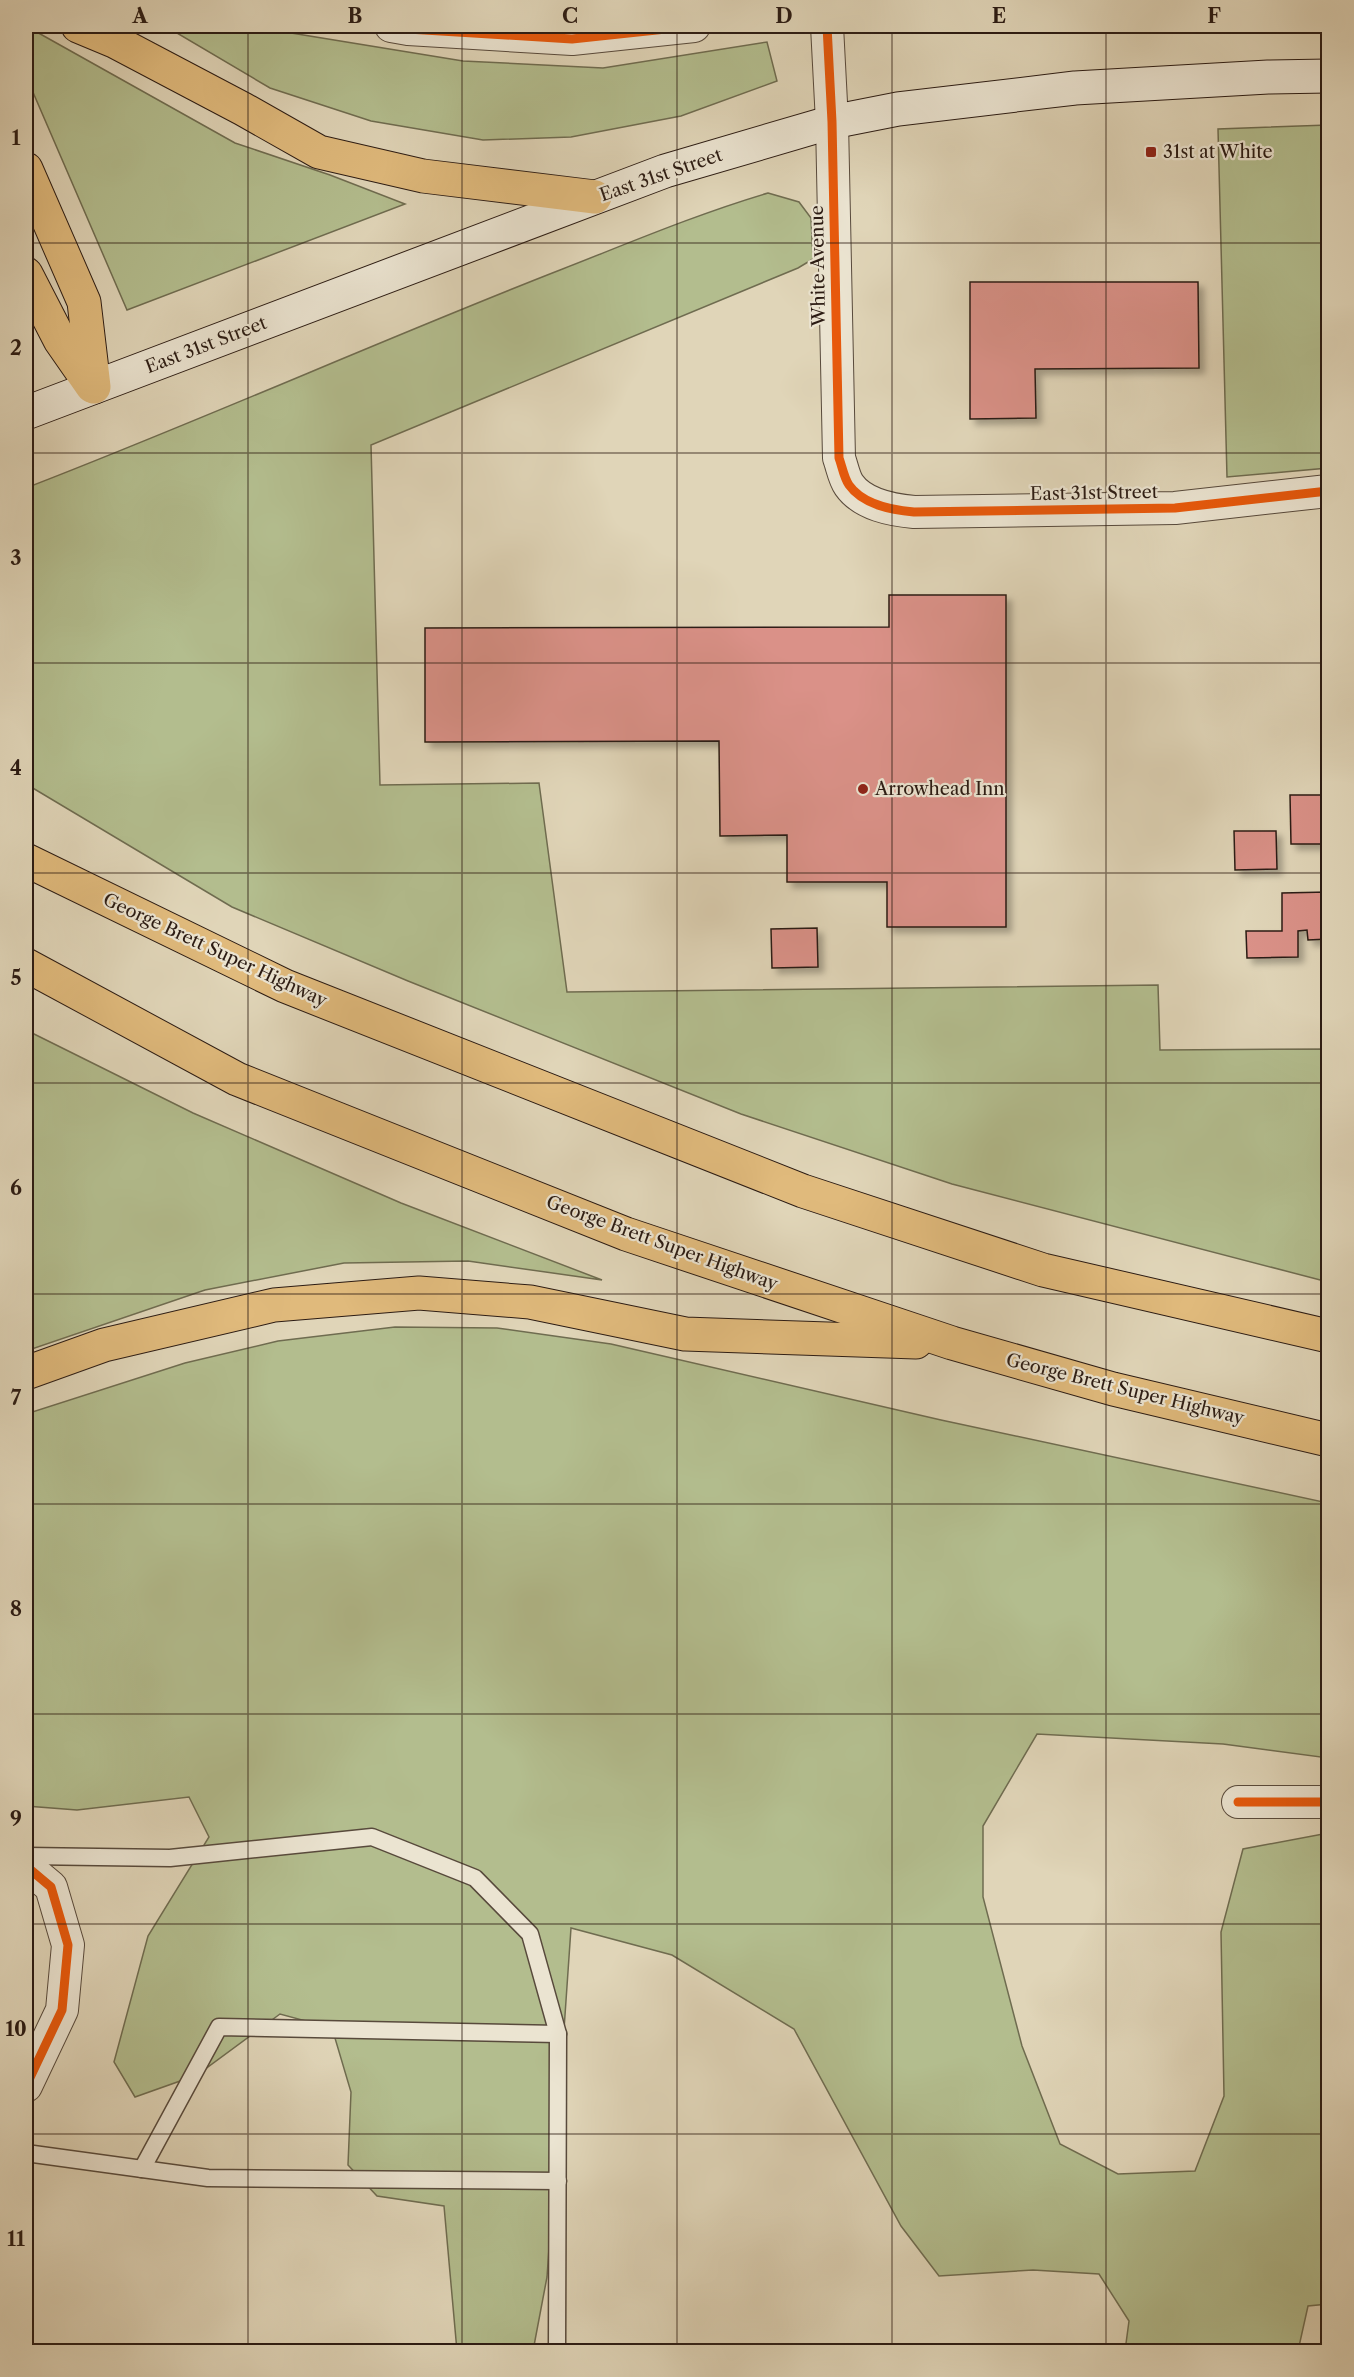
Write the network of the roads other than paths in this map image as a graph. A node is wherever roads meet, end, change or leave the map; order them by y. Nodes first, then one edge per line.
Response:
1 (78, 26) edge
2 (391, 26) edge
3 (694, 26) edge
4 (827, 26) edge
5 (1329, 76) edge
6 (832, 122) junction
7 (26, 169) edge
8 (596, 197) junction
9 (26, 274) edge
10 (94, 387) junction
11 (26, 413) edge
12 (1329, 491) edge
13 (862, 497) joint
14 (26, 860) edge
15 (26, 965) edge
16 (1329, 1336) edge
17 (952, 1343) junction
18 (26, 1373) edge
19 (1329, 1440) edge
20 (1238, 1802) dead end
21 (1329, 1802) edge
22 (26, 1856) edge
23 (26, 1866) edge
24 (558, 2034) junction
25 (26, 2086) edge
26 (26, 2154) edge
27 (142, 2169) junction
28 (558, 2181) junction
29 (558, 2352) edge

1 - 8 highway
2 - 3 street
4 - 6 street, White Avenue
5 - 6 main road, East 31st Street
6 - 8 main road, East 31st Street
6 - 13 street, White Avenue
7 - 10 highway
8 - 10 main road, East 31st Street
9 - 10 highway
10 - 11 main road, East 31st Street
12 - 13 street, East 31st Street
14 - 16 highway, George Brett Super Highway
15 - 17 highway, George Brett Super Highway
17 - 18 highway
17 - 19 highway, George Brett Super Highway
20 - 21 street
22 - 24 lane
23 - 25 street
24 - 27 lane
24 - 28 lane
26 - 27 lane
27 - 28 lane
28 - 29 lane

